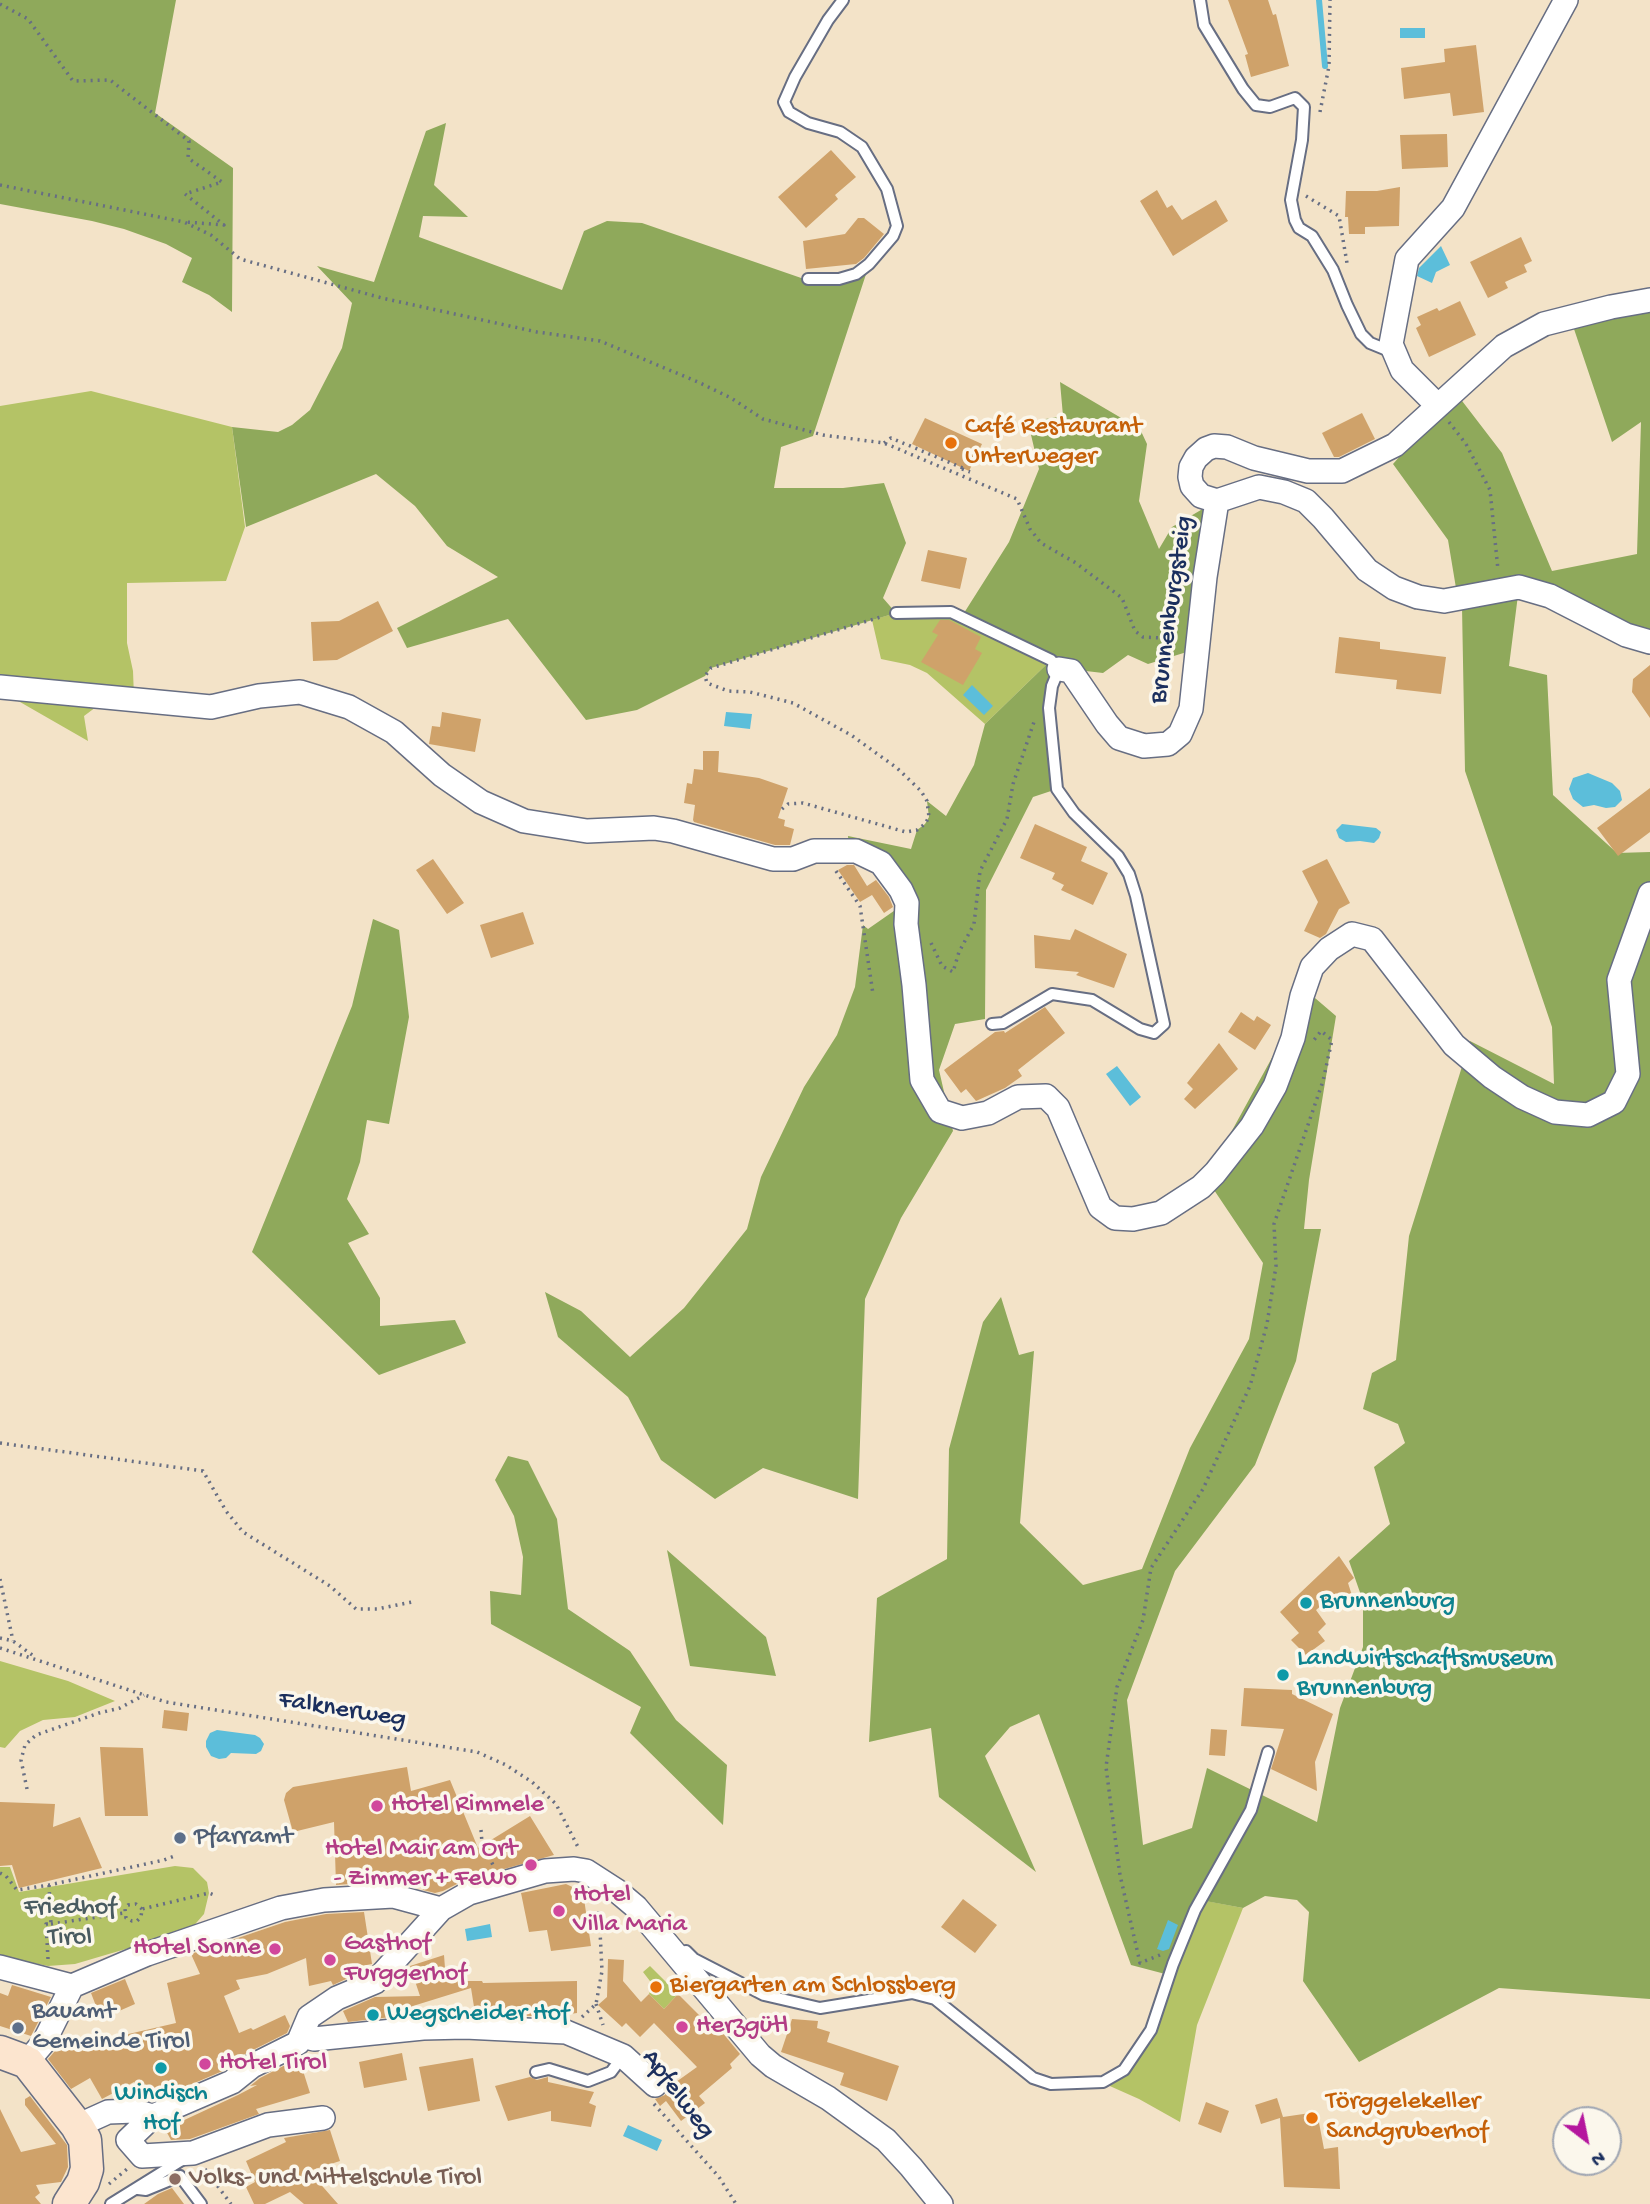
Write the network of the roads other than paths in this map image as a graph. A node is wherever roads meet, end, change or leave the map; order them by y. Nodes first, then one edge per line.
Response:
1 (843, 0) edge
2 (1200, 0) edge
3 (1566, 0) edge
4 (808, 279) dead end
5 (1650, 300) edge
6 (1395, 353) junction
7 (1437, 405) junction
8 (1209, 498) junction
9 (896, 613) road end
10 (1650, 642) edge
11 (1055, 665) junction
12 (0, 687) edge
13 (1650, 894) edge
14 (992, 1024) dead end
15 (1268, 1752) dead end
16 (441, 1909) junction
17 (642, 1913) junction
18 (0, 1967) edge
19 (72, 1986) junction
20 (302, 2036) junction
21 (623, 2056) junction
22 (14, 2057) edge
23 (536, 2072) dead end
24 (652, 2092) road end
25 (153, 2116) junction
26 (323, 2118) dead end
27 (77, 2126) junction
28 (193, 2153) junction
29 (136, 2189) junction
30 (69, 2204) edge
31 (111, 2204) edge
32 (201, 2204) edge
33 (941, 2204) edge

1 - 4 lane
2 - 6 lane
3 - 6 street
5 - 7 street
6 - 7 street
7 - 8 street
8 - 10 street
8 - 11 street, Brunnenburgsteig
9 - 11 lane
11 - 14 lane
12 - 13 street
15 - 17 lane
16 - 17 street
16 - 19 street
16 - 20 street
17 - 33 street
18 - 19 street
19 - 22 street
20 - 21 street
20 - 25 street
21 - 23 lane
21 - 24 street
22 - 27 street
25 - 27 street
25 - 28 street
26 - 28 street
27 - 30 street
28 - 29 lane
29 - 31 lane
29 - 32 lane

